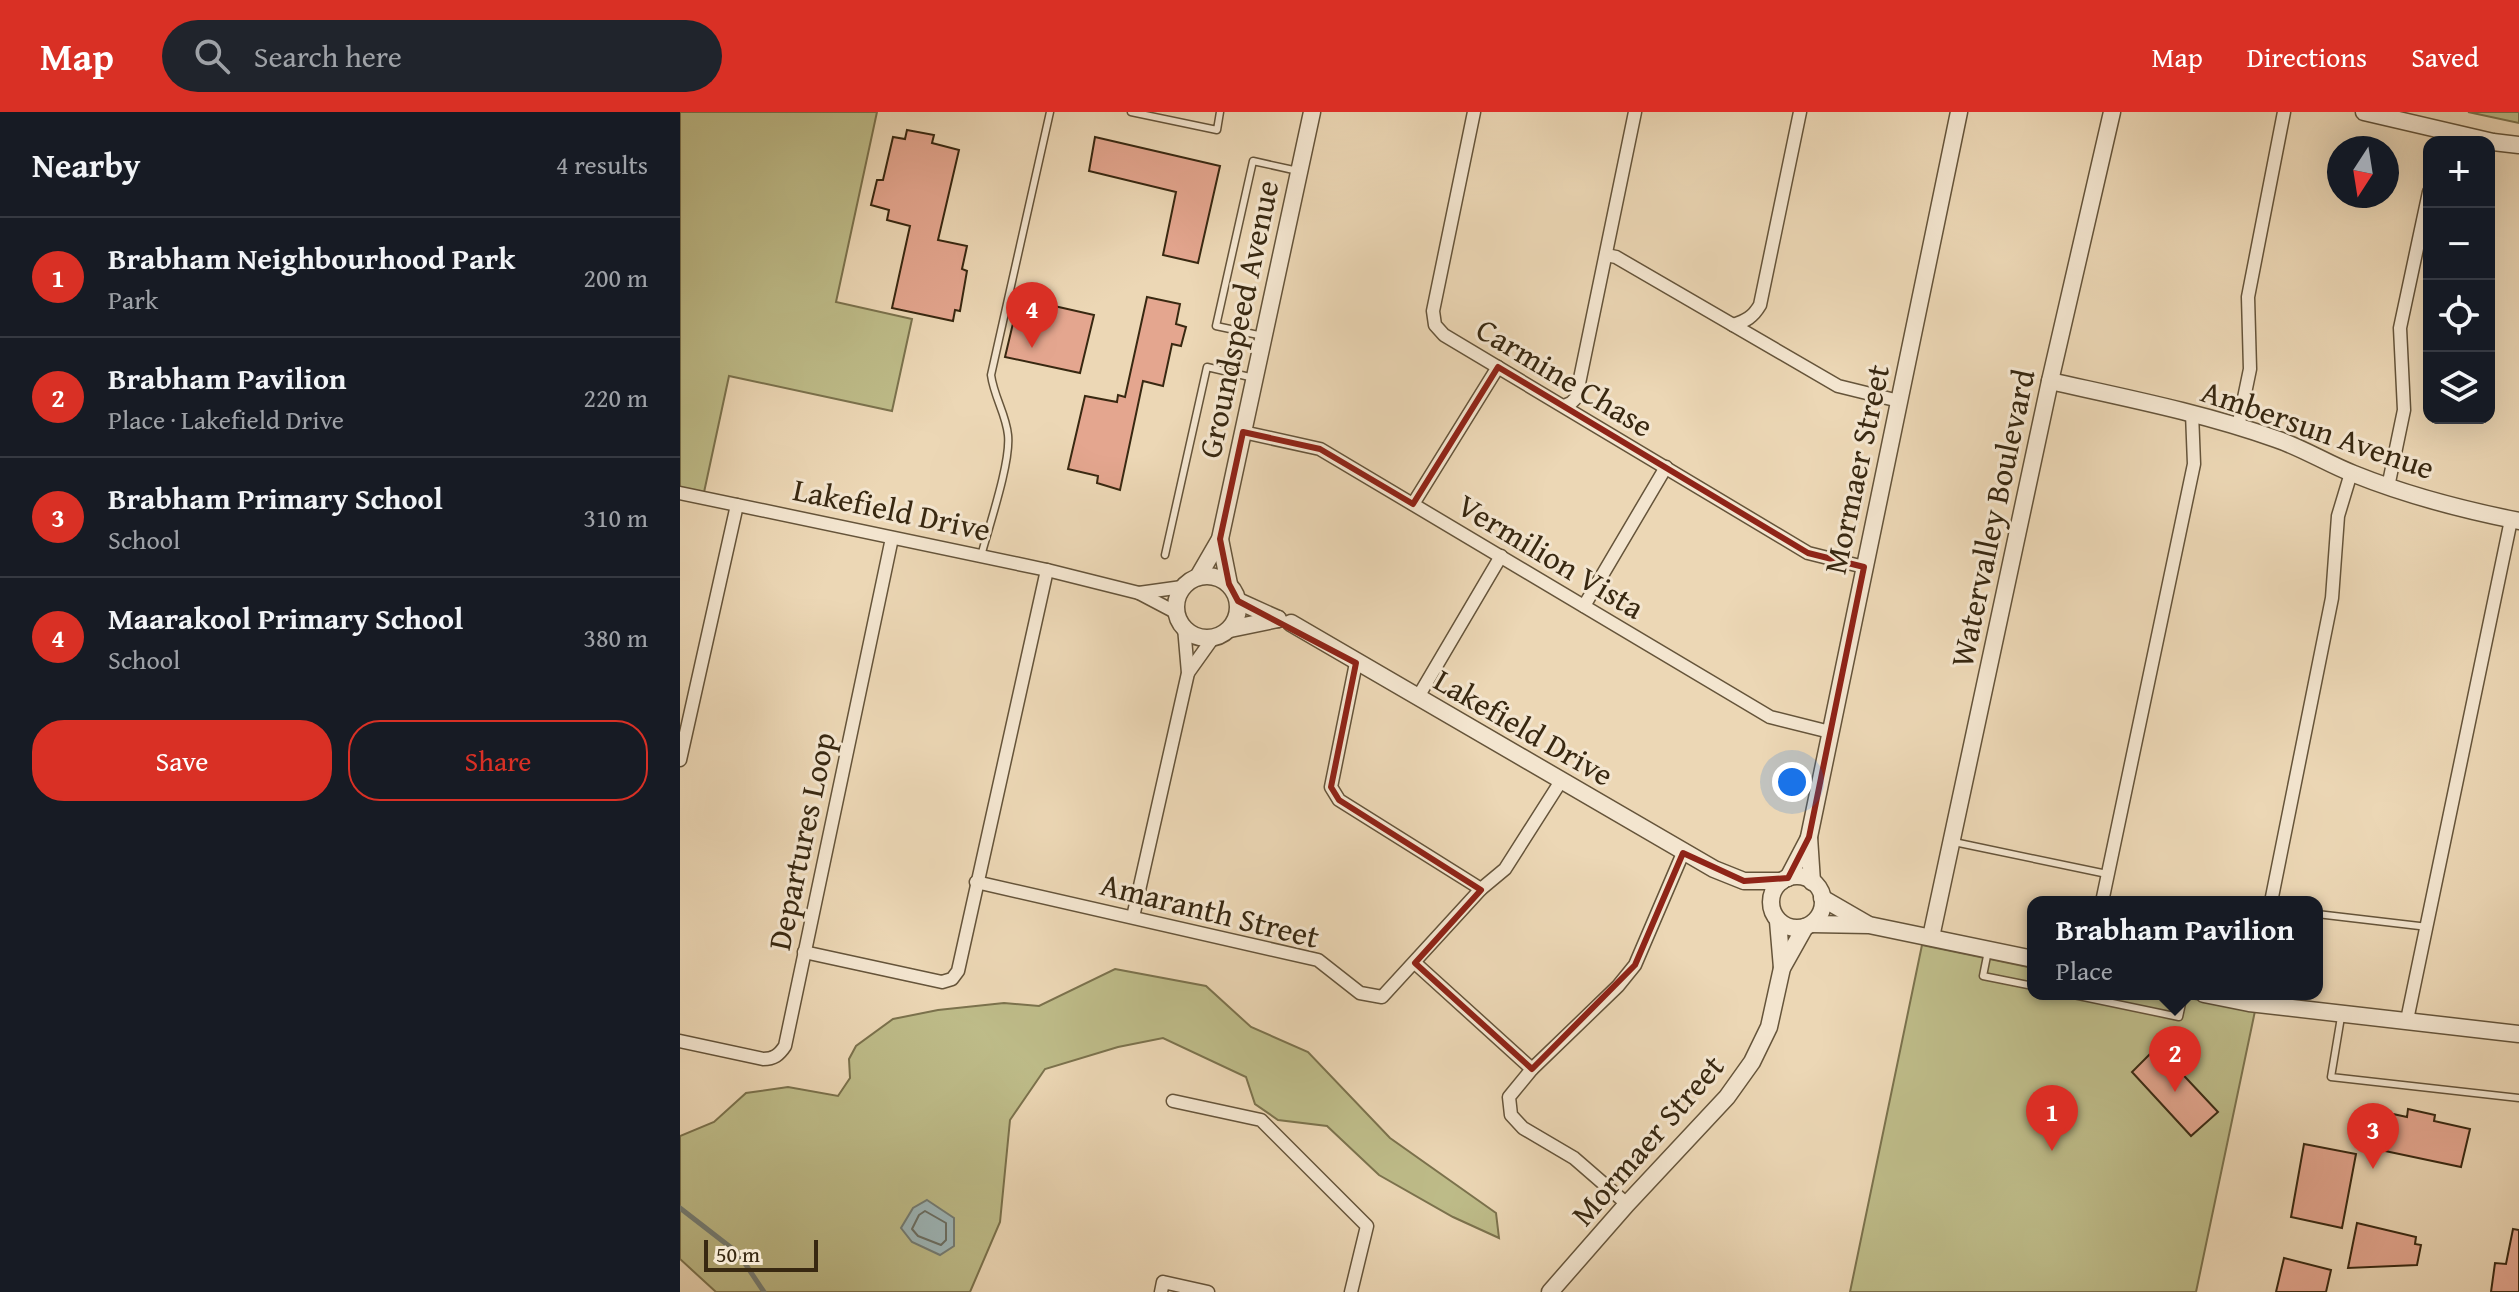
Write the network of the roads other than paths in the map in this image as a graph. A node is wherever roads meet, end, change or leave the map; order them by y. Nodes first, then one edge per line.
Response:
1 (1050, 112) edge
2 (1131, 112) edge
3 (1220, 112) edge
4 (1312, 112) edge
5 (1474, 112) edge
6 (1635, 112) edge
7 (1800, 112) edge
8 (1959, 112) edge
9 (2112, 112) edge
10 (2284, 112) edge
11 (2364, 112) edge
12 (2441, 136) edge
13 (2495, 142) edge
14 (2519, 145) edge
15 (1298, 171) junction
16 (2426, 208) edge
17 (1606, 255) junction
18 (1733, 325) junction
19 (1263, 336) junction
20 (1498, 367) junction
21 (1254, 378) junction
22 (2050, 381) junction
23 (1899, 401) junction
24 (1564, 406) junction
25 (2192, 413) junction
26 (2238, 427) junction
27 (1243, 432) junction
28 (1666, 467) junction
29 (2351, 473) junction
30 (2388, 487) junction
31 (680, 493) edge
32 (1413, 504) junction
33 (737, 505) junction
34 (2515, 520) edge
35 (892, 538) junction
36 (1220, 539) junction
37 (1165, 555) dead end
38 (981, 556) junction
39 (1501, 556) junction
40 (1864, 567) junction
41 (1047, 570) junction
42 (1198, 577) junction
43 (1229, 584) junction
44 (1182, 587) junction
45 (1139, 593) junction
46 (1238, 601) junction
47 (1584, 606) junction
48 (1180, 620) junction
49 (1284, 621) junction
50 (1230, 629) junction
51 (1213, 638) junction
52 (1356, 663) junction
53 (1188, 673) junction
54 (1418, 697) junction
55 (1830, 732) junction
56 (680, 760) edge
57 (1561, 781) junction
58 (1809, 837) junction
59 (1951, 841) junction
60 (1683, 853) junction
61 (2107, 874) junction
62 (1785, 880) junction
63 (1744, 881) junction
64 (976, 882) junction
65 (1812, 882) junction
66 (1481, 889) junction
67 (2103, 896) edge
68 (2272, 896) edge
69 (1822, 898) junction
70 (1775, 914) junction
71 (2323, 915) edge
72 (1133, 917) junction
73 (1809, 925) junction
74 (1869, 925) junction
75 (2428, 927) junction
76 (1931, 937) junction
77 (1988, 949) junction
78 (804, 952) junction
79 (2027, 958) edge
80 (1415, 963) junction
81 (1782, 968) junction
82 (2027, 985) edge
83 (2098, 1000) edge
84 (2183, 1000) edge
85 (2262, 1000) edge
86 (2342, 1013) junction
87 (2407, 1020) junction
88 (2519, 1034) edge
89 (680, 1041) edge
90 (1532, 1069) junction
91 (2519, 1098) edge
92 (1173, 1101) dead end
93 (1627, 1204) junction
94 (1161, 1292) edge
95 (1208, 1292) edge
96 (1351, 1292) edge
97 (1550, 1292) edge

1 - 38 lane
2 - 3 lane
4 - 15 street, Groundspeed Avenue
5 - 20 street, Carmine Chase
6 - 17 street
7 - 18 street
8 - 23 street, Mormaer Street
9 - 22 street, Watervalley Boulevard
10 - 26 street
11 - 12 street
13 - 14 street
15 - 19 street, Groundspeed Avenue
15 - 19 lane
16 - 30 street
17 - 18 street
17 - 24 street
18 - 23 street
19 - 21 street, Groundspeed Avenue
20 - 24 street, Carmine Chase
20 - 32 street
21 - 27 street, Groundspeed Avenue
21 - 37 lane
22 - 25 street, Ambersun Avenue
22 - 59 street, Watervalley Boulevard
23 - 40 street, Mormaer Street
24 - 28 street, Carmine Chase
25 - 26 street, Ambersun Avenue
25 - 61 street
26 - 29 street, Ambersun Avenue
27 - 32 street, Vermilion Vista
27 - 36 street, Groundspeed Avenue
28 - 40 street, Carmine Chase
28 - 47 street
29 - 30 street, Ambersun Avenue
29 - 68 street
30 - 34 street, Ambersun Avenue
31 - 33 street, Lakefield Drive
32 - 39 street, Vermilion Vista
33 - 35 street, Lakefield Drive
33 - 56 street
34 - 75 street
35 - 38 street, Lakefield Drive
35 - 78 street, Departures Loop
36 - 42 street, Groundspeed Avenue
36 - 43 street, Groundspeed Avenue
38 - 41 street, Lakefield Drive
39 - 47 street, Vermilion Vista
39 - 54 street
40 - 55 street, Mormaer Street
41 - 45 street, Lakefield Drive
41 - 64 street
42 - 43 street
42 - 44 street
43 - 46 street
44 - 45 street, Lakefield Drive
44 - 48 street
45 - 48 street, Lakefield Drive
46 - 49 street, Lakefield Drive
46 - 50 street
47 - 55 street, Vermilion Vista
48 - 51 street
48 - 53 street
49 - 50 street
49 - 52 street, Lakefield Drive
50 - 51 street
51 - 53 street
52 - 54 street, Lakefield Drive
52 - 66 street
53 - 72 street
54 - 57 street, Lakefield Drive
55 - 58 street, Mormaer Street
57 - 60 street, Lakefield Drive
57 - 66 street, Amaranth Street
58 - 62 street, Mormaer Street
58 - 65 street, Mormaer Street
59 - 61 lane
59 - 76 street, Watervalley Boulevard
60 - 63 street, Lakefield Drive
60 - 90 street
61 - 67 street
62 - 63 street, Lakefield Drive
62 - 65 street
62 - 70 street
63 - 70 street, Lakefield Drive
64 - 72 street, Amaranth Street
64 - 78 street
65 - 69 street
66 - 80 street, Amaranth Street
69 - 73 street
69 - 74 street
70 - 73 street
70 - 81 street, Mormaer Street
71 - 75 lane
72 - 80 street, Amaranth Street
73 - 74 street
73 - 81 street, Mormaer Street
74 - 76 street
75 - 87 street
76 - 77 street
77 - 79 street
77 - 82 lane
78 - 89 street, Departures Loop
80 - 90 street
81 - 93 street, Mormaer Street
83 - 84 lane
85 - 86 street
86 - 87 street
86 - 91 lane
87 - 88 street
90 - 93 street
92 - 96 street
93 - 97 street, Mormaer Street
94 - 95 street

